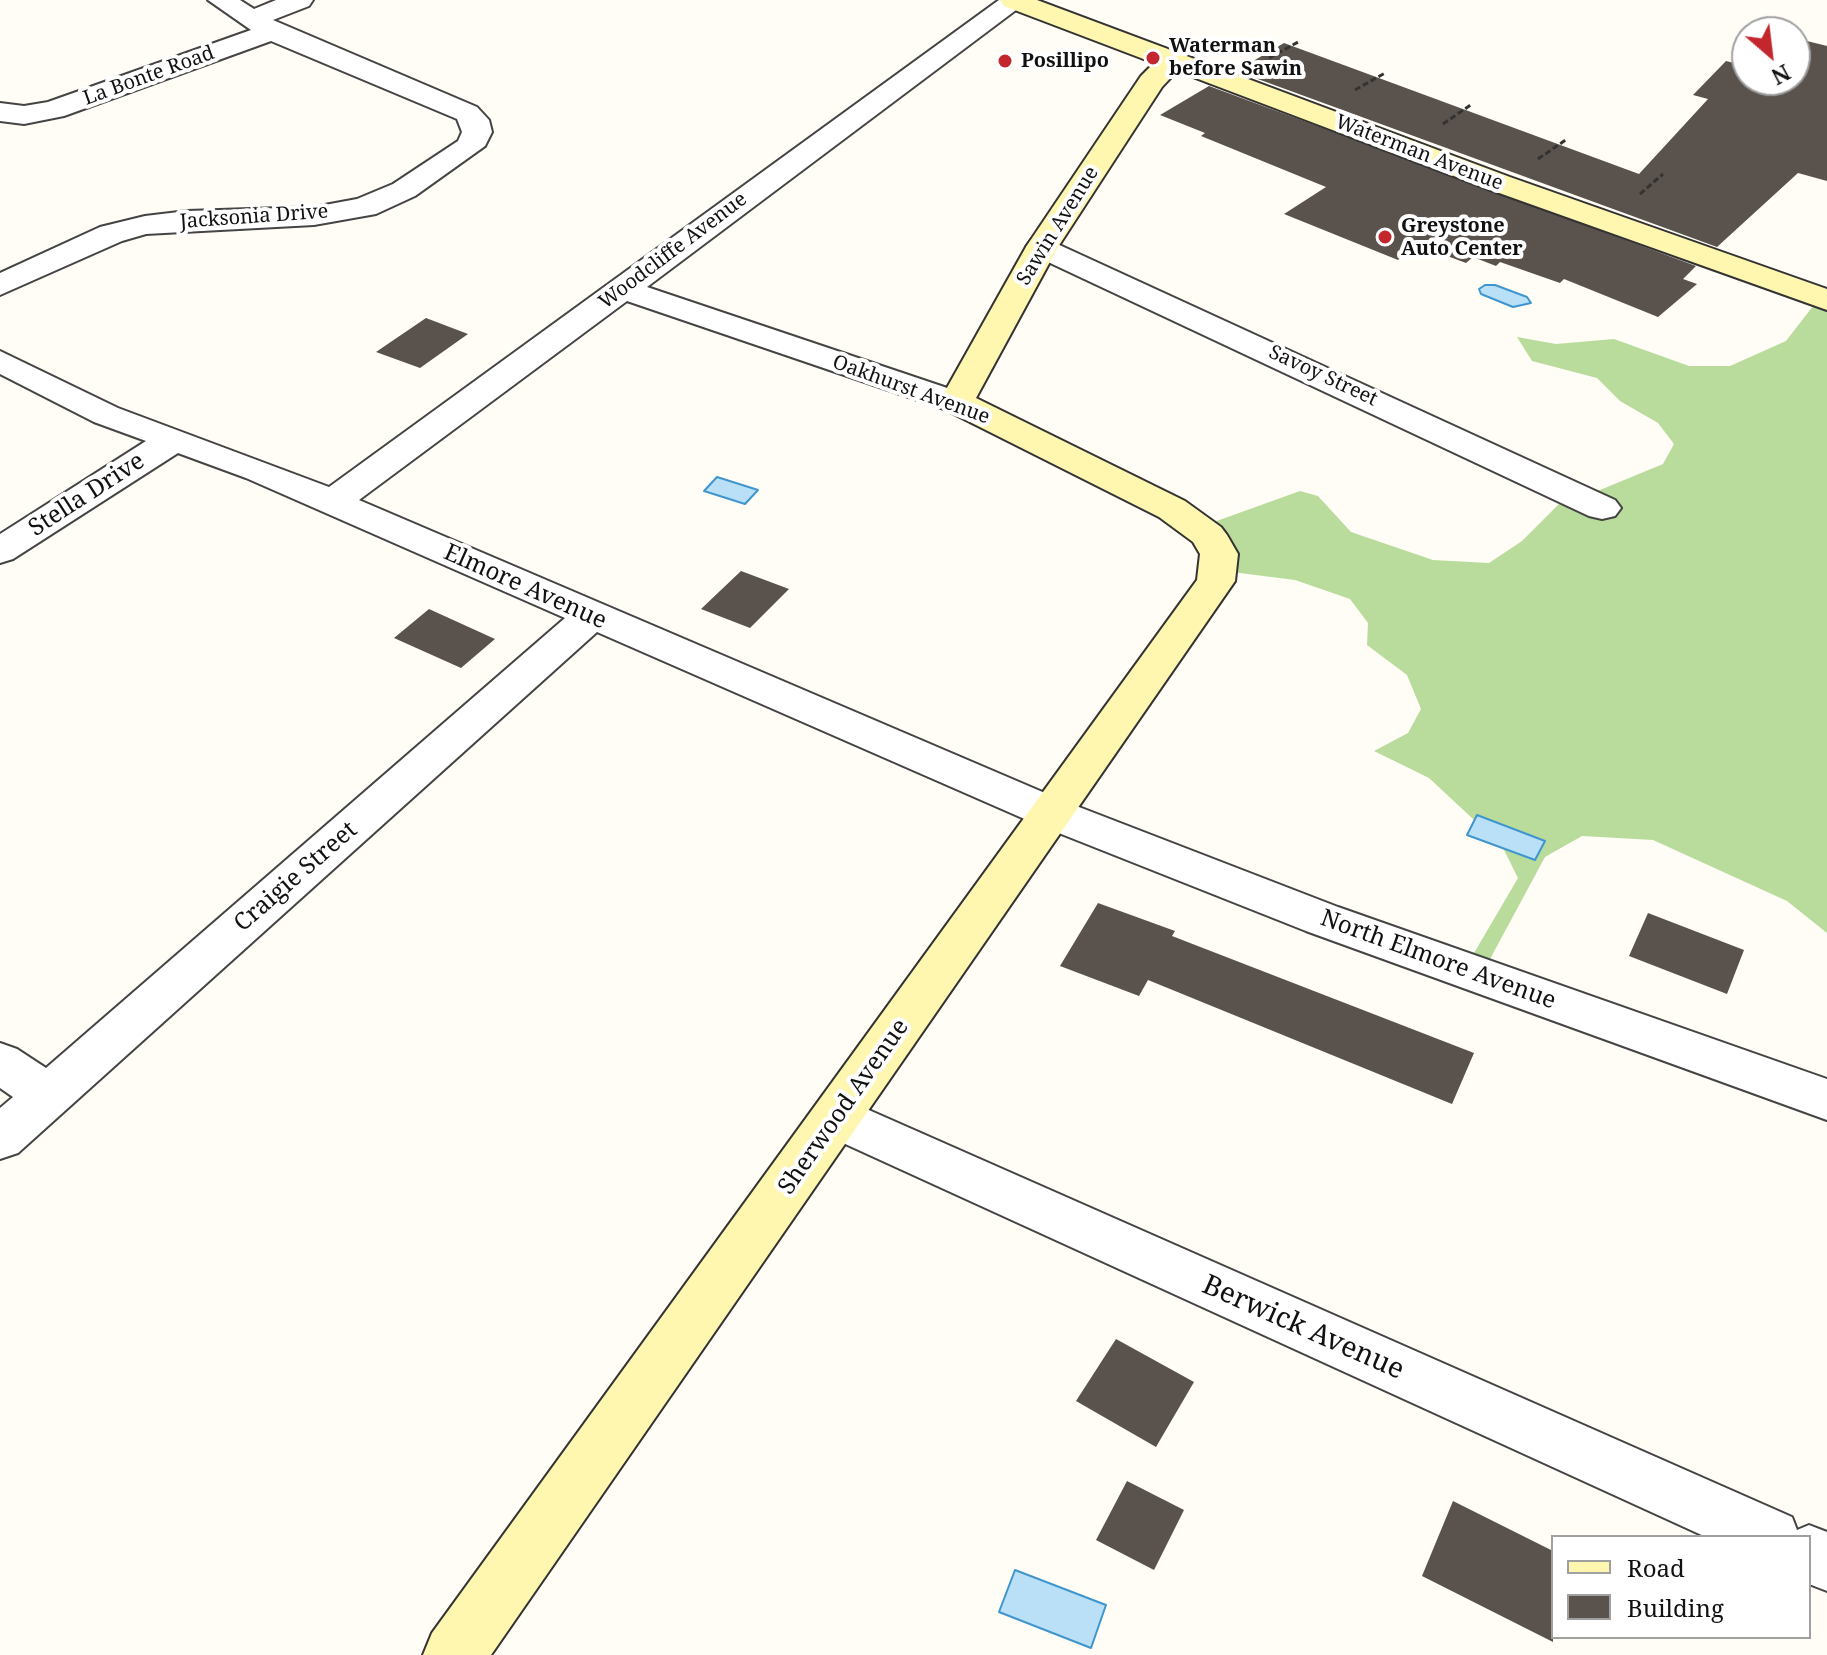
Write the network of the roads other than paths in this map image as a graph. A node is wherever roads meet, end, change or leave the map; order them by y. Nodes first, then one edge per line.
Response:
1 (221, 0) edge
2 (300, 0) edge
3 (1014, 0) edge
4 (262, 25) junction
5 (1173, 59) junction
6 (12, 114) edge
7 (1042, 247) junction
8 (0, 285) edge
9 (622, 289) junction
10 (1827, 300) edge
11 (0, 361) edge
12 (956, 402) junction
13 (173, 440) junction
14 (332, 502) junction
15 (1602, 508) dead end
16 (0, 551) edge
17 (1219, 554) joint
18 (591, 616) junction
19 (1051, 813) junction
20 (0, 1063) edge
21 (49, 1095) junction
22 (1827, 1100) edge
23 (837, 1117) junction
24 (0, 1138) edge
25 (1767, 1535) edge
26 (454, 1655) edge

1 - 4 street
2 - 4 street, La Bonte Road
3 - 5 street, Waterman Avenue
3 - 9 street, Woodcliffe Avenue
4 - 6 street, La Bonte Road
4 - 8 street, Jacksonia Drive
5 - 7 street, Sawin Avenue
5 - 10 street, Waterman Avenue
7 - 12 street, Sawin Avenue
7 - 15 street, Savoy Street
9 - 12 street, Oakhurst Avenue
9 - 14 street, Woodcliffe Avenue
11 - 13 street, Elmore Avenue
12 - 17 street, Oakhurst Avenue
13 - 14 street, Elmore Avenue
13 - 16 street, Stella Drive
14 - 18 street, Elmore Avenue
17 - 19 street, Sherwood Avenue
18 - 19 street, Elmore Avenue
18 - 21 street, Craigie Street
19 - 22 street, North Elmore Avenue
19 - 23 street, Sherwood Avenue
20 - 21 street
21 - 24 street, Craigie Street
23 - 25 street, Berwick Avenue
23 - 26 street, Sherwood Avenue

